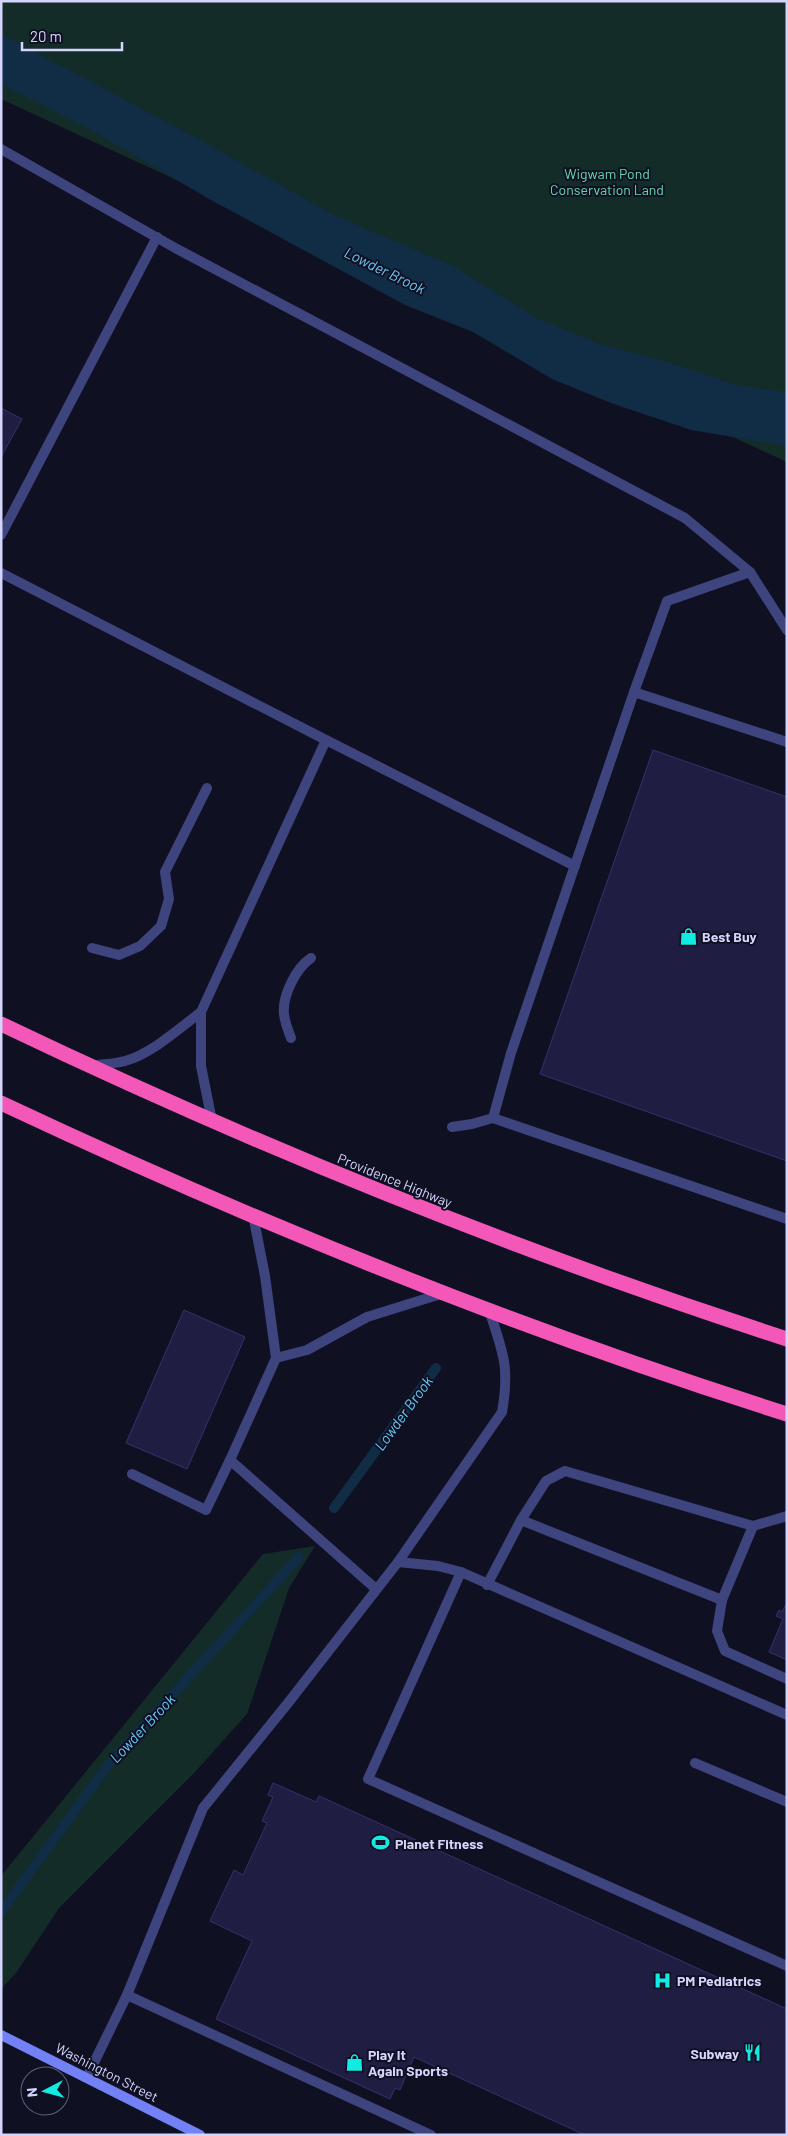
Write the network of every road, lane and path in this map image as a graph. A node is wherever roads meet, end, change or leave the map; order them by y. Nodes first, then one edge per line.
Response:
1 (1, 149) edge
2 (157, 238) junction
3 (1, 535) edge
4 (750, 572) junction
5 (1, 573) edge
6 (787, 630) edge
7 (634, 692) junction
8 (326, 740) junction
9 (787, 742) edge
10 (207, 788) dead end
11 (575, 866) junction
12 (92, 948) dead end
13 (311, 958) dead end
14 (201, 1012) junction
15 (1, 1024) edge
16 (291, 1038) dead end
17 (90, 1066) junction
18 (1, 1103) edge
19 (493, 1118) junction
20 (212, 1121) junction
21 (452, 1127) dead end
22 (253, 1215) junction
23 (787, 1219) edge
24 (444, 1292) junction
25 (489, 1310) junction
26 (787, 1339) edge
27 (276, 1358) junction
28 (787, 1414) edge
29 (230, 1460) junction
30 (132, 1474) dead end
31 (787, 1516) edge
32 (521, 1520) junction
33 (753, 1526) junction
34 (398, 1562) junction
35 (461, 1572) junction
36 (487, 1585) junction
37 (376, 1590) junction
38 (722, 1600) junction
39 (787, 1679) edge
40 (787, 1714) edge
41 (695, 1763) dead end
42 (787, 1802) edge
43 (787, 1966) edge
44 (127, 1995) junction
45 (1, 2035) edge
46 (87, 2077) junction
47 (200, 2135) edge
48 (431, 2135) edge

1 - 2 street
2 - 3 street
2 - 4 street
4 - 6 street
4 - 7 street
5 - 8 street
7 - 9 street
7 - 11 street
8 - 11 street
8 - 14 street
10 - 12 street
11 - 19 street
13 - 16 street
14 - 17 street
14 - 20 street
15 - 17 highway, Providence Highway
17 - 20 highway, Providence Highway
18 - 22 highway
19 - 21 street
19 - 23 street
20 - 26 highway, Providence Highway
22 - 24 highway
22 - 27 street
24 - 25 highway
24 - 27 street
25 - 28 highway
25 - 34 street
27 - 29 street
29 - 30 street
29 - 37 street
31 - 33 street
32 - 33 street
32 - 36 street
32 - 38 street
33 - 38 street
34 - 35 street
34 - 37 street
35 - 36 street
35 - 43 street
36 - 40 street
37 - 44 street
38 - 39 street
41 - 42 street
44 - 46 street
44 - 48 street
45 - 46 main road, Washington Street
46 - 47 main road, Washington Street

